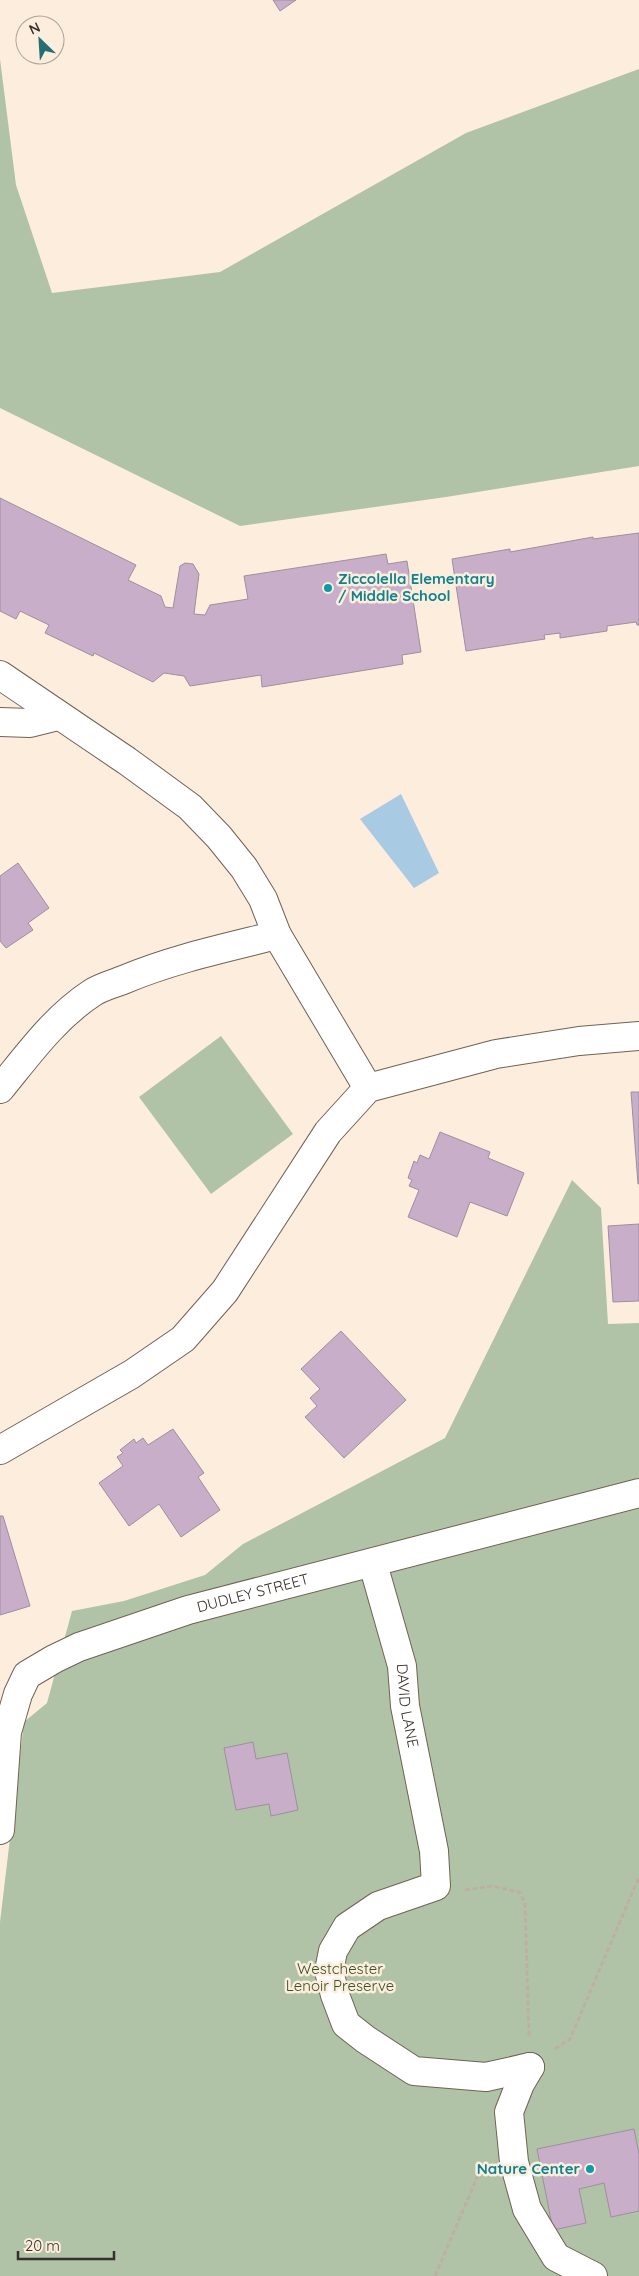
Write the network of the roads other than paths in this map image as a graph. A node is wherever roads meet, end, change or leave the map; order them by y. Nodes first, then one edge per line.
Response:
1 (0, 675) edge
2 (58, 716) junction
3 (0, 722) edge
4 (277, 936) junction
5 (639, 1036) edge
6 (368, 1088) junction
7 (0, 1089) edge
8 (0, 1450) edge
9 (639, 1493) edge
10 (373, 1564) junction
11 (0, 1830) edge
12 (593, 2276) edge

1 - 2 street
2 - 3 street
2 - 4 street
4 - 6 street
4 - 7 street
5 - 6 street
6 - 8 street
9 - 10 street, DUDLEY STREET
10 - 11 street, DUDLEY STREET
10 - 12 street, DAVID LANE

